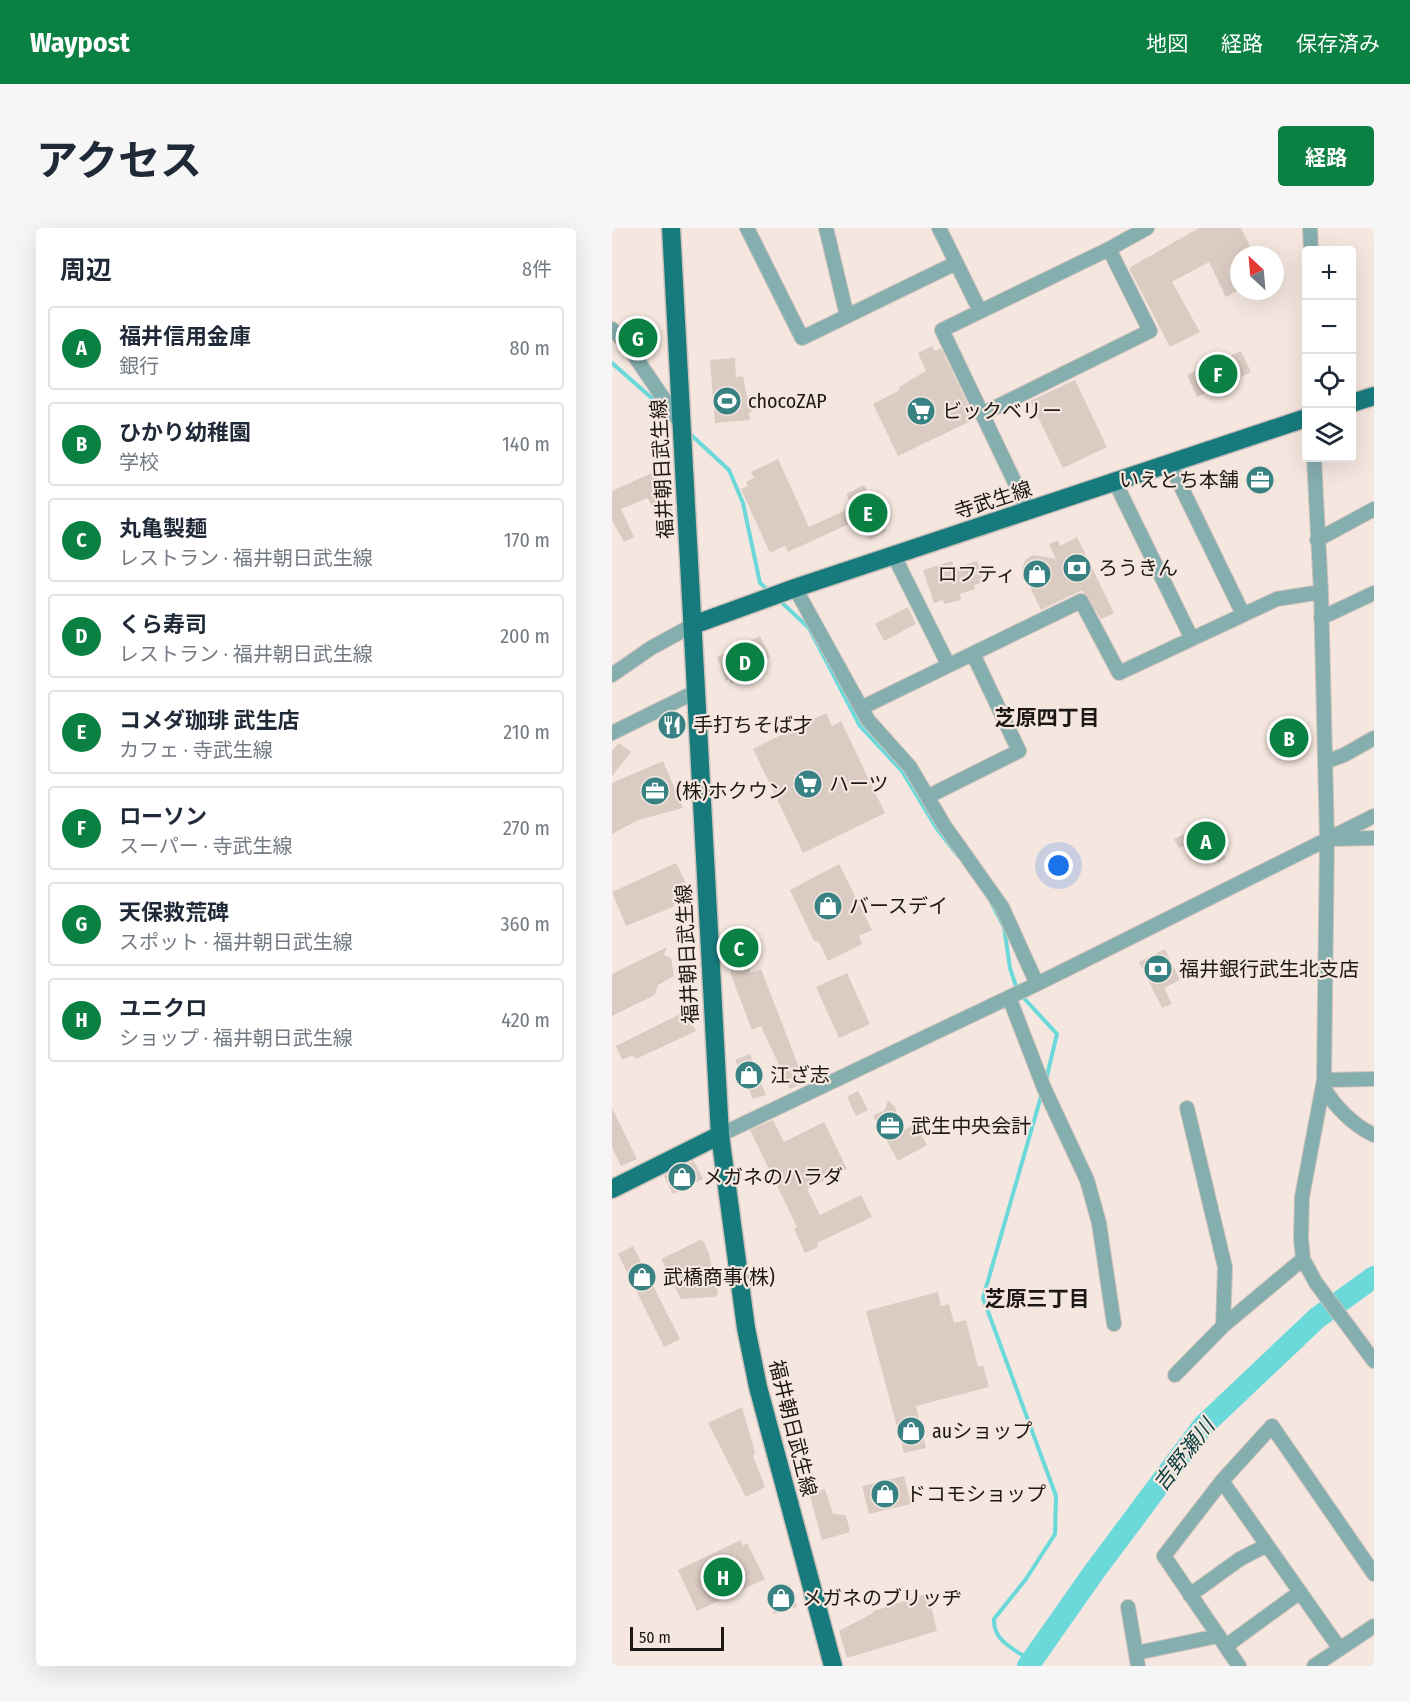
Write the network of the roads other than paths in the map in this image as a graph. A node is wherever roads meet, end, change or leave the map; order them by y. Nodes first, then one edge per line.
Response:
1 (671, 228) edge
2 (747, 228) edge
3 (826, 228) edge
4 (939, 228) edge
5 (1147, 228) edge
6 (1310, 228) edge
7 (1311, 246) edge
8 (1109, 249) junction
9 (956, 263) junction
10 (980, 311) junction
11 (847, 316) junction
12 (612, 329) edge
13 (1374, 396) edge
14 (1356, 402) edge
15 (984, 412) junction
16 (1302, 419) edge
17 (682, 426) junction
18 (1314, 462) edge
19 (1170, 464) junction
20 (1115, 482) junction
21 (1374, 509) edge
22 (1029, 512) junction
23 (1317, 540) junction
24 (894, 556) junction
25 (795, 588) junction
26 (1321, 592) junction
27 (1374, 592) edge
28 (1243, 614) junction
29 (1321, 618) junction
30 (693, 626) junction
31 (1192, 639) junction
32 (973, 654) junction
33 (948, 664) junction
34 (612, 675) edge
35 (695, 692) junction
36 (861, 708) junction
37 (612, 733) edge
38 (1374, 738) edge
39 (1324, 762) junction
40 (929, 796) junction
41 (1374, 816) edge
42 (1374, 838) edge
43 (1327, 839) junction
44 (1037, 984) junction
45 (1010, 997) junction
46 (1374, 1079) edge
47 (1324, 1083) junction
48 (1187, 1108) dead end
49 (720, 1135) junction
50 (1374, 1135) edge
51 (612, 1189) edge
52 (1303, 1259) junction
53 (1114, 1324) dead end
54 (1223, 1326) junction
55 (1374, 1361) edge
56 (1175, 1375) dead end
57 (1222, 1481) junction
58 (1267, 1545) junction
59 (1374, 1574) edge
60 (1300, 1592) junction
61 (1190, 1594) junction
62 (1128, 1607) dead end
63 (1374, 1626) edge
64 (1222, 1641) junction
65 (1340, 1648) junction
66 (1137, 1659) edge
67 (833, 1666) edge
68 (1239, 1666) edge
69 (1314, 1666) edge

1 - 17 main road, 福井朝日武生線
2 - 11 street
3 - 11 street
4 - 9 street
5 - 8 street
6 - 7 street
8 - 10 street
8 - 15 street
9 - 10 street
9 - 11 street
10 - 15 street
12 - 17 street
13 - 14 main road
15 - 22 street
16 - 19 main road, 寺武生線
17 - 30 main road, 福井朝日武生線
18 - 23 street
19 - 20 main road, 寺武生線
19 - 28 street
20 - 22 main road, 寺武生線
20 - 31 street
21 - 23 street
22 - 24 main road, 寺武生線
23 - 26 street
24 - 25 main road, 寺武生線
24 - 33 street
25 - 30 main road, 寺武生線
25 - 36 street
26 - 28 street
26 - 29 street
27 - 29 street
28 - 31 street
29 - 39 street
30 - 34 street
30 - 35 main road, 福井朝日武生線
31 - 32 street
32 - 33 street
32 - 40 street
33 - 36 street
35 - 37 street
35 - 49 main road, 福井朝日武生線
36 - 40 street
38 - 39 street
39 - 43 street
40 - 44 street
41 - 43 street
42 - 43 street
43 - 44 street
43 - 47 street
44 - 45 street
45 - 49 street
45 - 53 street
46 - 47 street
47 - 50 street
47 - 52 street
48 - 54 street
49 - 51 main road
49 - 67 main road, 福井朝日武生線
52 - 54 street
52 - 55 street
54 - 56 street
57 - 58 street
57 - 59 street
57 - 61 street
58 - 60 street
58 - 61 street
60 - 64 street
60 - 65 street
61 - 64 street
62 - 66 street
63 - 65 street
64 - 66 street
64 - 68 street
65 - 69 street

